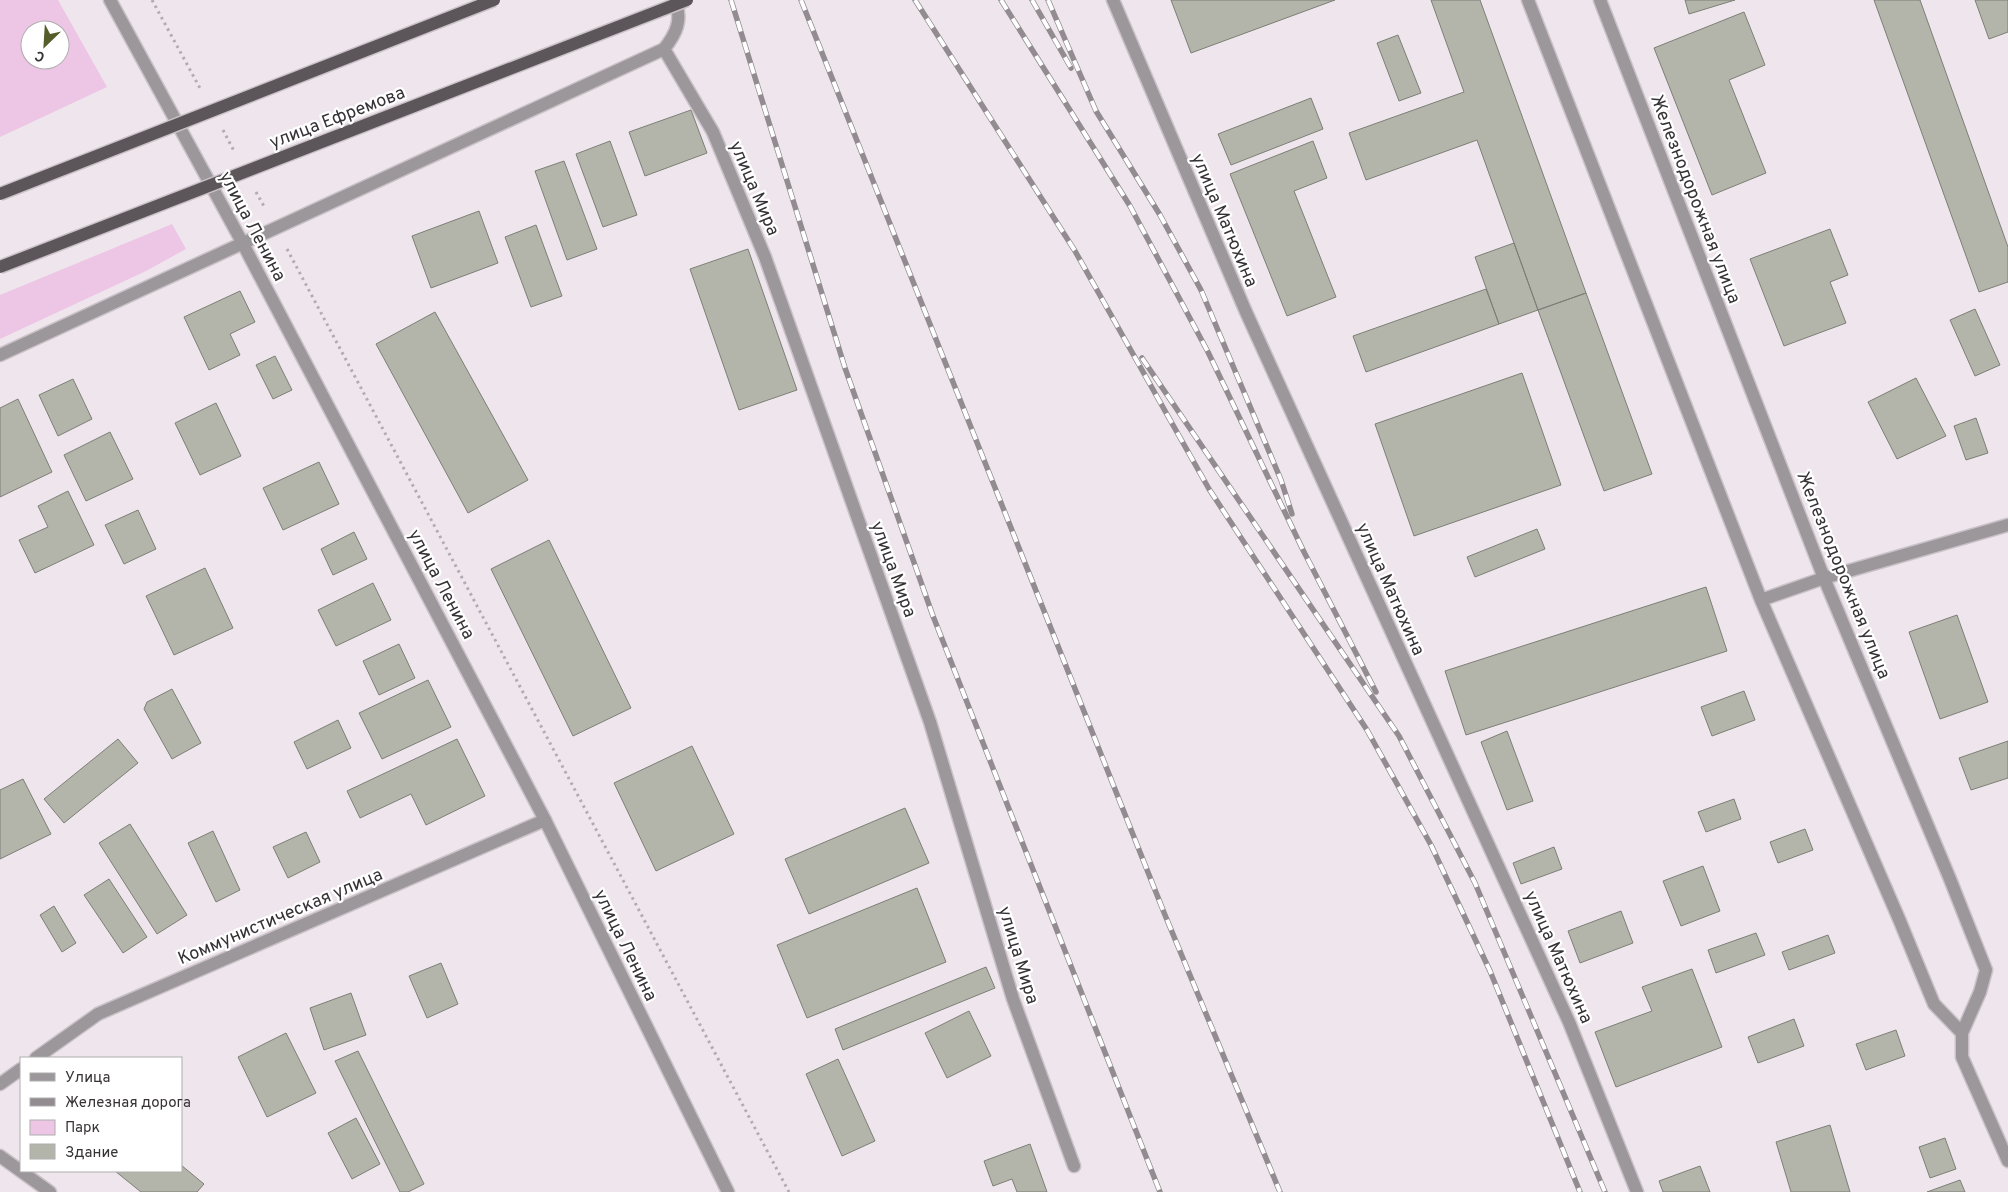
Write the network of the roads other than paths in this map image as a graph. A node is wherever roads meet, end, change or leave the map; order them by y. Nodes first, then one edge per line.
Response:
1 (110, 0) edge
2 (494, 0) edge
3 (675, 0) edge
4 (687, 0) edge
5 (1113, 0) edge
6 (1528, 0) edge
7 (1600, 0) edge
8 (664, 49) junction
9 (0, 194) edge
10 (242, 242) junction
11 (0, 267) edge
12 (0, 355) edge
13 (2008, 525) edge
14 (1824, 578) junction
15 (1761, 600) junction
16 (545, 820) junction
17 (1962, 1033) junction
18 (37, 1057) edge
19 (20, 1070) edge
20 (0, 1084) edge
21 (0, 1156) edge
22 (2008, 1161) edge
23 (1074, 1166) dead end
24 (20, 1170) edge
25 (22, 1172) edge
26 (50, 1192) edge
27 (728, 1192) edge
28 (1637, 1192) edge

1 - 10 street, улица Ленина
2 - 9 main road, bridge
3 - 8 street
4 - 11 main road, улица Ефремова, bridge
5 - 28 street, улица Матюхина
6 - 15 street
7 - 14 street, Железнодорожная улица
8 - 10 street
8 - 23 street, улица Мира
10 - 12 street
10 - 16 street, улица Ленина
13 - 14 street
14 - 15 street
14 - 17 street, Железнодорожная улица
15 - 17 street
16 - 18 street, Коммунистическая улица
16 - 27 street, улица Ленина
17 - 22 street, Железнодорожная улица
19 - 20 street
21 - 24 street
25 - 26 street

